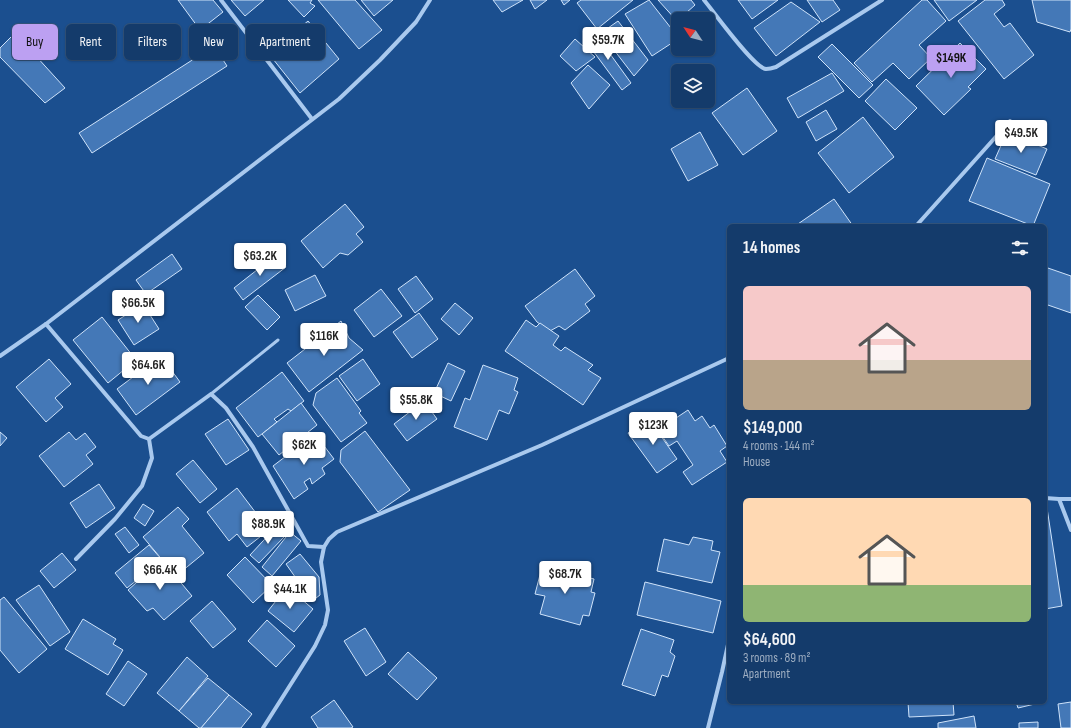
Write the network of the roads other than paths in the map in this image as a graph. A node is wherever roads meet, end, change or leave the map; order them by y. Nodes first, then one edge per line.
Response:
1 (221, 0) edge
2 (430, 0) edge
3 (704, 0) edge
4 (882, 0) edge
5 (312, 119) junction
6 (1010, 121) dead end
7 (918, 224) edge
8 (46, 324) junction
9 (278, 340) dead end
10 (0, 356) edge
11 (727, 359) edge
12 (211, 394) junction
13 (149, 440) junction
14 (1047, 498) edge
15 (1071, 499) edge
16 (1059, 500) junction
17 (1071, 530) edge
18 (324, 547) junction
19 (76, 559) dead end
20 (727, 648) edge
21 (263, 728) edge
22 (708, 728) edge

1 - 5 street
2 - 5 street
3 - 4 street
5 - 8 street
6 - 7 street
8 - 10 street
8 - 13 street
9 - 12 lane
11 - 18 street
12 - 13 street
12 - 18 street
13 - 19 street
14 - 16 street
15 - 16 street
16 - 17 street
18 - 21 street
20 - 22 street

